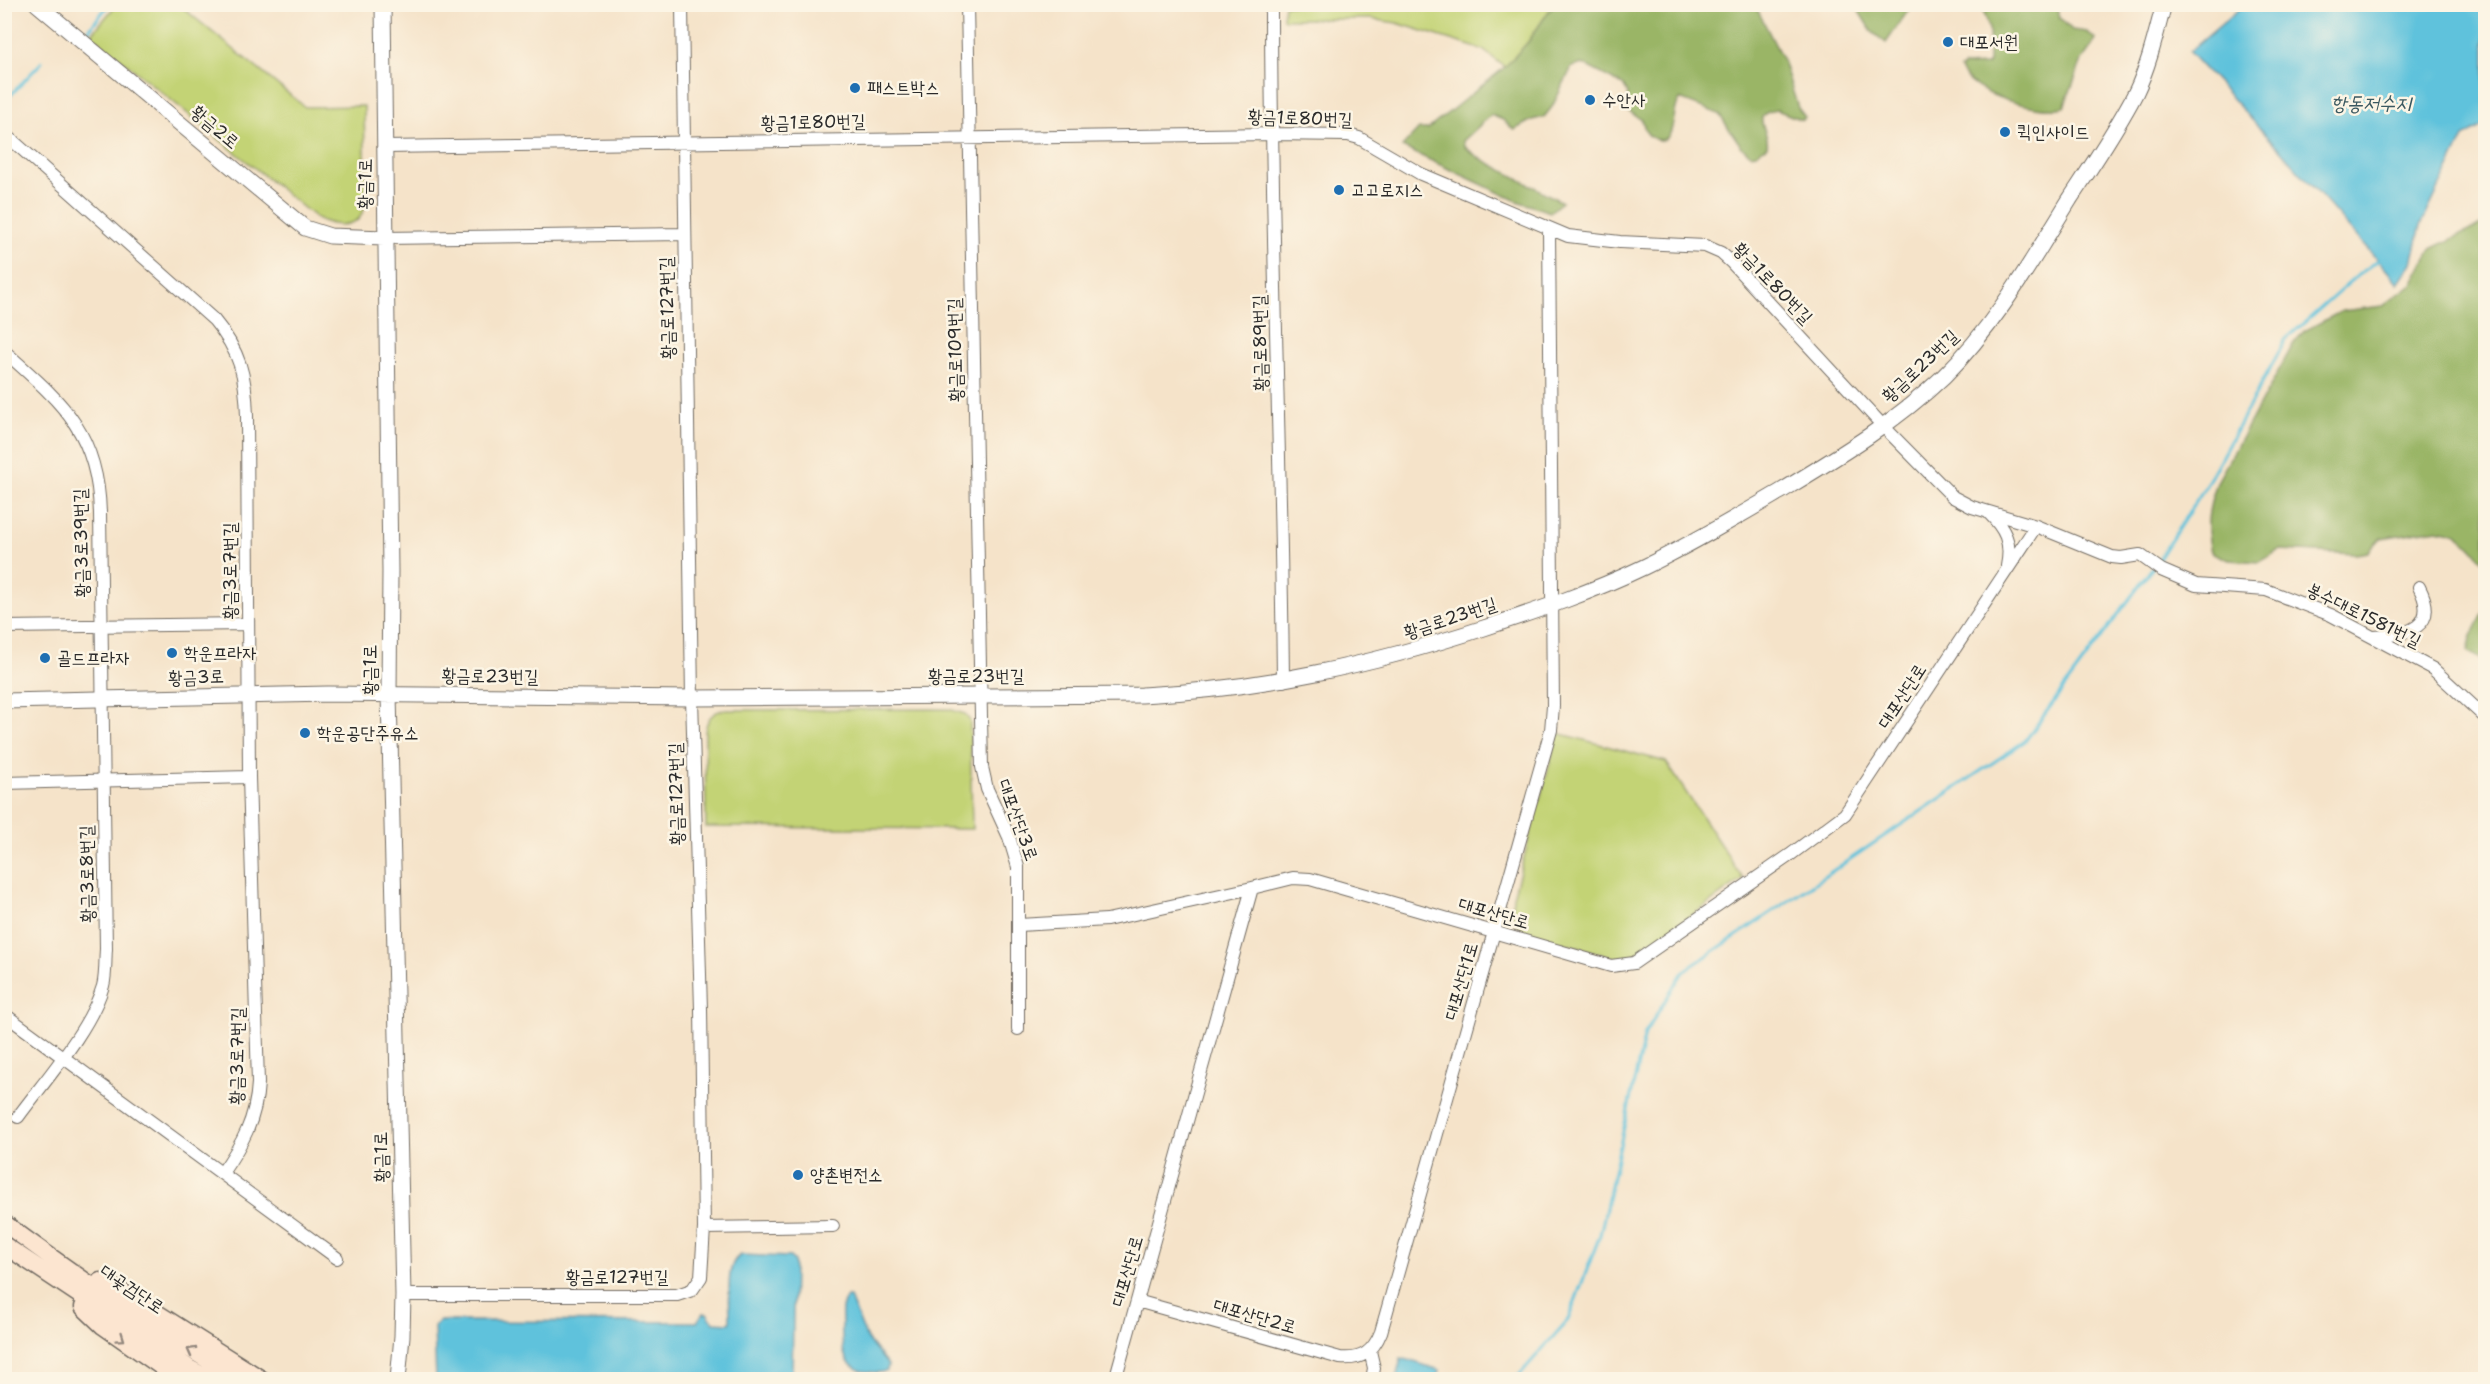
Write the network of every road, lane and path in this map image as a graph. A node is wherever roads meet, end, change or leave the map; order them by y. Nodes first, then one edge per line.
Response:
1 (37, 4) edge
2 (383, 4) edge
3 (682, 4) edge
4 (967, 4) edge
5 (1271, 4) edge
6 (2164, 4) edge
7 (4, 133) edge
8 (1271, 134) junction
9 (969, 139) junction
10 (684, 143) junction
11 (385, 147) junction
12 (1549, 230) junction
13 (684, 234) junction
14 (384, 238) junction
15 (4, 351) edge
16 (1883, 426) junction
17 (1988, 511) junction
18 (2036, 526) junction
19 (2144, 556) joint
20 (2006, 571) junction
21 (2419, 587) dead end
22 (1552, 606) junction
23 (248, 624) junction
24 (100, 625) junction
25 (4, 627) edge
26 (2373, 637) junction
27 (1283, 681) junction
28 (389, 694) junction
29 (249, 695) junction
30 (981, 695) junction
31 (692, 698) junction
32 (102, 699) junction
33 (4, 701) edge
34 (2486, 718) edge
35 (249, 777) junction
36 (103, 779) junction
37 (4, 783) edge
38 (1252, 888) junction
39 (1019, 925) junction
40 (1494, 932) junction
41 (4, 1014) edge
42 (1018, 1029) dead end
43 (62, 1056) junction
44 (18, 1118) dead end
45 (222, 1173) junction
46 (4, 1223) edge
47 (833, 1226) dead end
48 (704, 1228) junction
49 (4, 1245) edge
50 (47, 1255) junction
51 (337, 1258) dead end
52 (45, 1272) junction
53 (403, 1295) junction
54 (1137, 1301) junction
55 (402, 1336) junction
56 (1367, 1353) junction
57 (180, 1380) edge
58 (211, 1380) edge
59 (242, 1380) edge
60 (263, 1380) edge
61 (398, 1380) edge
62 (408, 1380) edge
63 (1114, 1380) edge
64 (1372, 1380) edge

1 - 14 street, 황금2로
2 - 11 street, 황금1로
3 - 10 street, 황금로127번길
4 - 9 street, 황금로109번길
5 - 8 street, 황금로89번길
6 - 16 street, 황금로23번길
7 - 23 street, 황금3로7번길
8 - 9 street, 황금1로80번길
8 - 12 street, 황금1로80번길
8 - 27 street, 황금로89번길
9 - 10 street, 황금1로80번길
9 - 30 street, 황금로109번길
10 - 11 street, 황금1로80번길
10 - 13 street, 황금로127번길
11 - 14 street, 황금1로
12 - 16 street, 황금1로80번길
12 - 22 street
13 - 14 street
13 - 31 street, 황금로127번길
14 - 28 street, 황금1로
15 - 24 street, 황금3로39번길
16 - 17 street, 황금1로80번길
16 - 22 street, 황금로23번길
17 - 18 street, 황금1로80번길
17 - 20 street
18 - 19 street, 황금1로80번길
18 - 20 street, 대포산단로
19 - 26 street, 봉수대로1581번길
20 - 40 street, 대포산단로
21 - 26 street
22 - 27 street, 황금로23번길
22 - 40 street, 대포산단1로
23 - 24 street
23 - 29 street, 황금3로7번길
24 - 25 street
24 - 32 street, 황금3로39번길
26 - 34 street, 봉수대로1581번길
27 - 30 street, 황금로23번길
28 - 29 street, 황금3로
28 - 31 street, 황금로23번길
28 - 53 street, 황금1로
29 - 32 street, 황금3로
29 - 35 street, 황금3로7번길
30 - 31 street, 황금로23번길
30 - 39 street, 대포산단3로
31 - 48 street, 황금로127번길
32 - 33 street, 황금3로
32 - 36 street, 황금3로8번길
35 - 36 street
35 - 45 street, 황금3로7번길
36 - 37 street
36 - 43 street, 황금3로8번길
38 - 39 street
38 - 40 street, 대포산단로
38 - 54 street, 대포산단로
39 - 42 street, 대포산단3로
40 - 56 street, 대포산단1로
41 - 43 street
43 - 44 street, 황금3로8번길
43 - 45 street
45 - 51 street
46 - 50 main road, 대곶검단로
47 - 48 street
48 - 53 street, 황금로127번길
49 - 52 main road, 대곶검단로
59 -> 50 main road, 대곶검단로
50 - 60 main road
52 -> 57 main road
52 - 58 main road, 대곶검단로
53 - 55 street, 황금1로
54 - 56 street, 대포산단2로
54 - 63 street, 대포산단로
55 - 61 street, 황금1로
55 - 62 street, 황금1로
56 - 64 street

